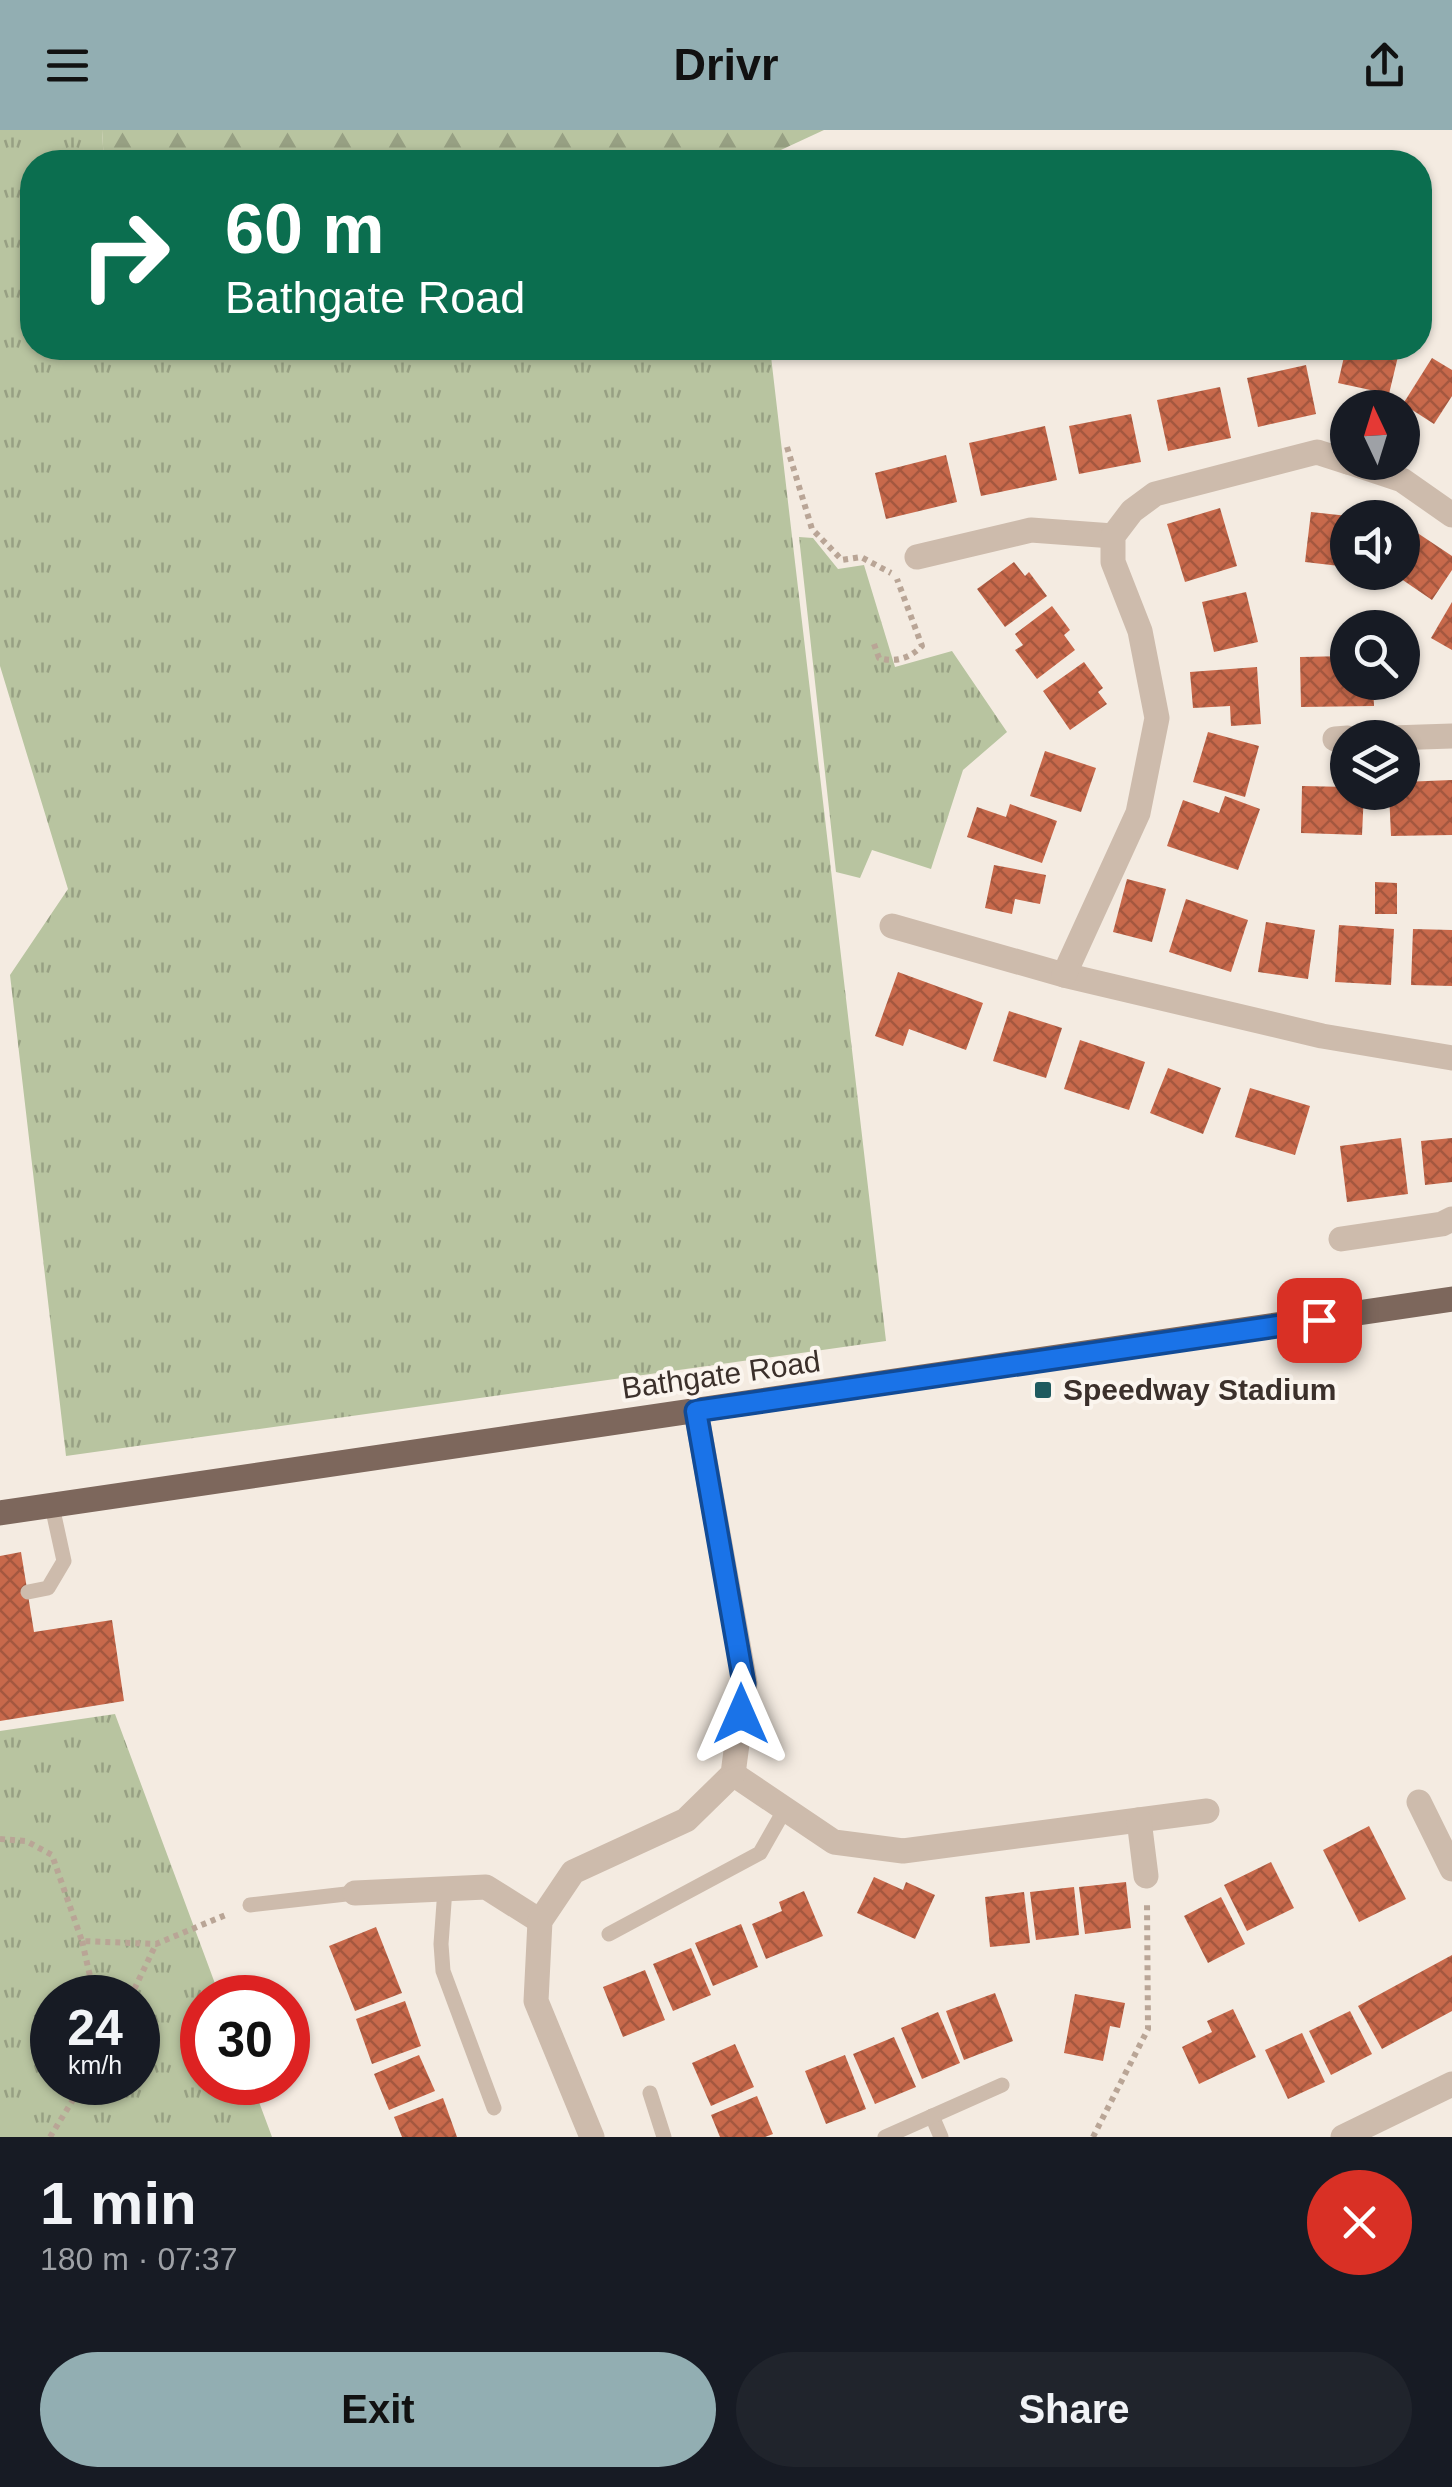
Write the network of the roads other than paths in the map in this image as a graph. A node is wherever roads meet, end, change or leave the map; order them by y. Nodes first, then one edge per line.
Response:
1 (1330, 456) edge
2 (1402, 480) edge
3 (1452, 515) edge
4 (1113, 536) junction
5 (917, 557) road end
6 (1452, 736) edge
7 (1420, 737) edge
8 (892, 926) dead end
9 (1064, 975) junction
10 (1452, 1058) edge
11 (1452, 1219) edge
12 (1341, 1239) dead end
13 (1452, 1299) edge
14 (696, 1411) junction
15 (52, 1506) junction
16 (0, 1513) edge
17 (28, 1592) dead end
18 (733, 1774) junction
19 (1419, 1802) dead end
20 (785, 1809) junction
21 (1208, 1811) dead end
22 (1139, 1820) junction
23 (1451, 1862) edge
24 (1146, 1876) road end
25 (444, 1889) junction
26 (355, 1893) joint
27 (250, 1905) road end
28 (540, 1920) junction
29 (608, 1934) dead end
30 (1452, 2084) edge
31 (1002, 2086) dead end
32 (650, 2094) dead end
33 (494, 2108) dead end
34 (932, 2116) junction
35 (592, 2137) edge
36 (664, 2137) edge
37 (885, 2137) edge
38 (941, 2137) edge
39 (1343, 2137) edge

1 - 4 street
2 - 3 street
4 - 5 street
4 - 9 street
6 - 7 street
8 - 9 street
9 - 10 street
11 - 12 street
13 - 14 main road, Bathgate Road
14 - 15 main road, Bathgate Road
14 - 18 street
15 - 16 main road, Bathgate Road
15 - 17 lane
18 - 20 street
18 - 28 street
19 - 23 street
20 - 22 street
20 - 29 lane
21 - 22 street
22 - 24 street
25 - 26 street
25 - 28 street
25 - 33 lane
26 - 27 lane
28 - 35 street
30 - 39 street
31 - 34 lane
32 - 36 lane
34 - 37 lane
34 - 38 lane

